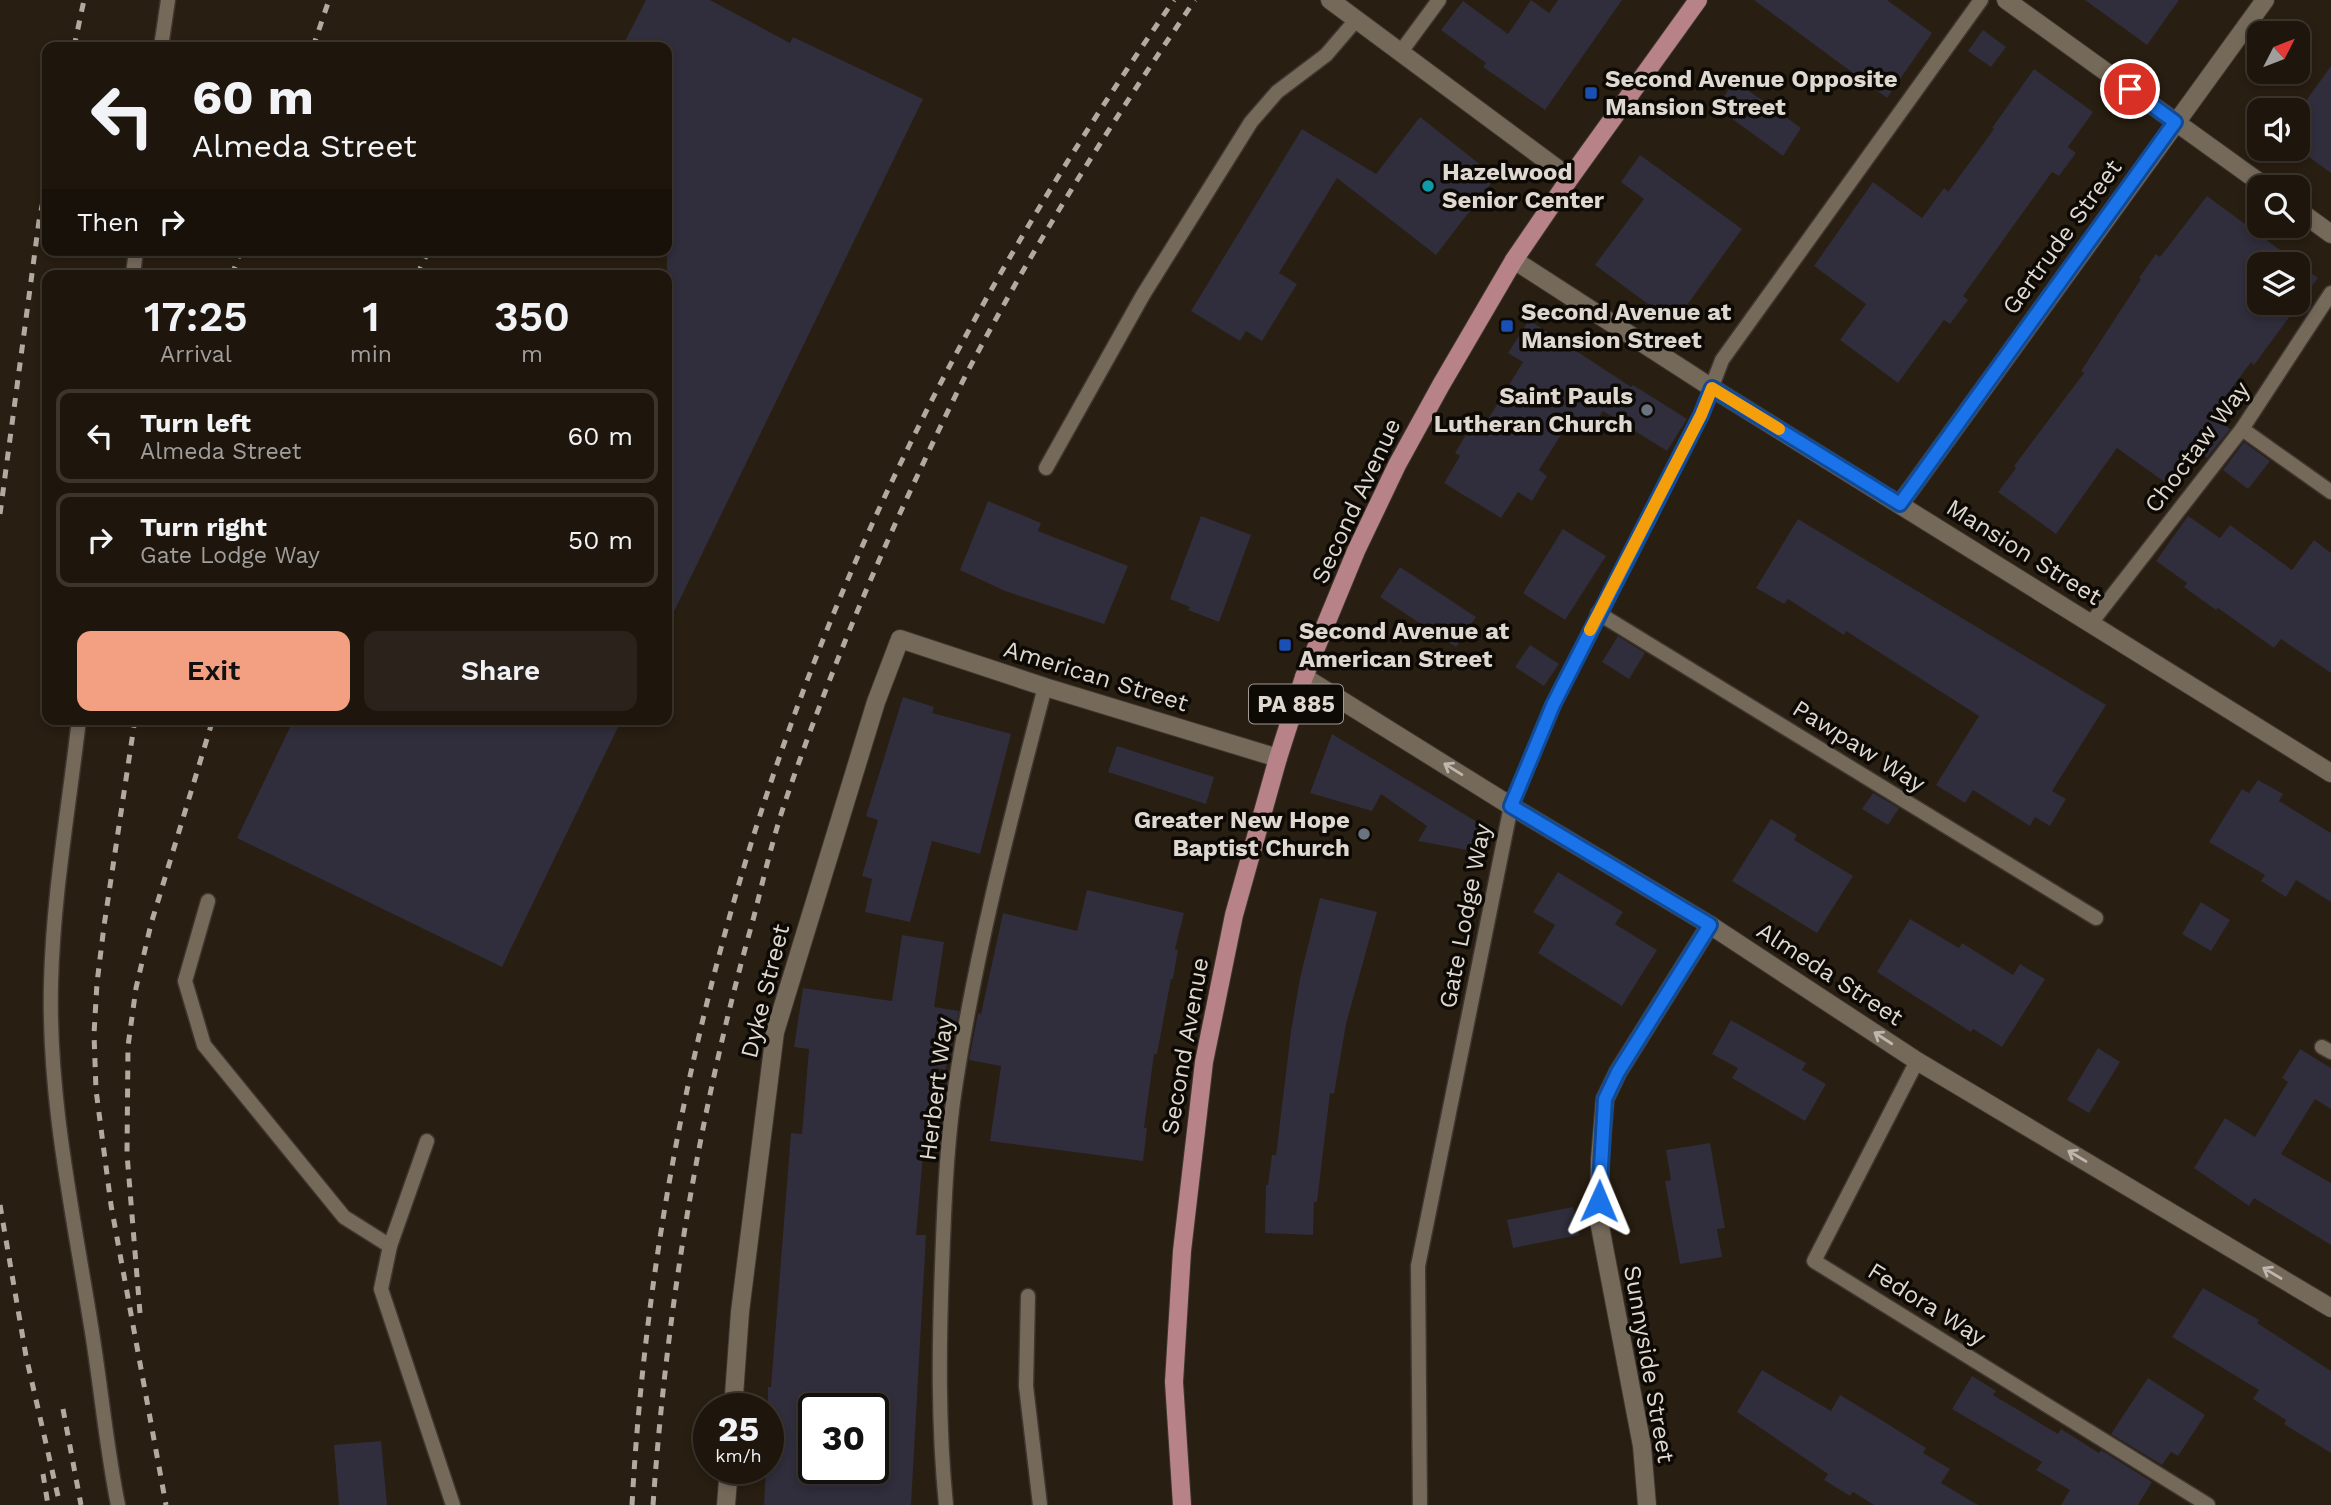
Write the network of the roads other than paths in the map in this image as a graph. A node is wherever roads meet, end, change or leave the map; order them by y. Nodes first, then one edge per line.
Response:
1 (168, 0) edge
2 (1330, 0) edge
3 (1440, 0) edge
4 (1698, 0) edge
5 (1981, 0) edge
6 (2006, 0) edge
7 (2265, 0) edge
8 (1356, 20) junction
9 (161, 42) edge
10 (1400, 53) junction
11 (2175, 122) junction
12 (2249, 175) edge
13 (1570, 178) junction
14 (2310, 219) edge
15 (2331, 234) edge
16 (1514, 260) junction
17 (2331, 293) edge
18 (1712, 388) junction
19 (2242, 429) junction
20 (1046, 468) dead end
21 (2331, 492) edge
22 (1900, 504) junction
23 (1598, 613) junction
24 (2091, 623) junction
25 (900, 639) joint
26 (1304, 677) junction
27 (1045, 687) junction
28 (78, 725) edge
29 (1278, 758) junction
30 (2331, 773) edge
31 (1511, 806) junction
32 (208, 901) dead end
33 (2096, 918) dead end
34 (1710, 925) junction
35 (1917, 1060) junction
36 (427, 1141) dead end
37 (390, 1246) junction
38 (1028, 1297) dead end
39 (2331, 1308) edge
40 (734, 1393) edge
41 (728, 1484) edge
42 (118, 1505) edge
43 (453, 1505) edge
44 (726, 1505) edge
45 (946, 1505) edge
46 (1040, 1505) edge
47 (1182, 1505) edge
48 (1420, 1505) edge
49 (1647, 1505) edge
50 (2207, 1505) edge

1 - 9 lane
2 - 8 street
3 - 10 lane
4 - 13 main road, Second Avenue / PA 885
5 - 18 lane, Gate Lodge Way
6 - 11 street
7 - 11 street, Gertrude Street
8 - 10 street
8 - 20 lane
10 - 13 street
11 - 12 street
11 - 22 street, Gertrude Street
13 - 16 main road, Second Avenue / PA 885
14 - 15 street
16 - 18 street, Mansion Street
16 - 26 main road, Second Avenue / PA 885
17 - 19 lane, Choctaw Way
18 - 22 street, Mansion Street
18 - 23 lane, Gate Lodge Way
19 - 21 lane
19 - 24 lane, Choctaw Way
22 - 24 street, Mansion Street
23 - 31 lane, Gate Lodge Way
23 - 33 lane, Pawpaw Way
24 - 30 street, Mansion Street
25 - 27 street, American Street
25 - 40 street, Dyke Street
26 - 29 main road, Second Avenue / PA 885
31 -> 26 street, Almeda Street
27 - 29 street, American Street
27 - 45 lane, Herbert Way
28 - 42 lane
29 - 47 main road, Second Avenue / PA 885
31 - 34 street, Almeda Street
31 - 48 lane, Gate Lodge Way
32 - 37 lane
35 -> 34 street, Almeda Street
34 - 49 street, Sunnyside Street
39 -> 35 street, Almeda Street
35 - 50 lane, Fedora Way
36 - 37 lane
37 - 43 lane
38 - 46 lane
41 - 44 street

